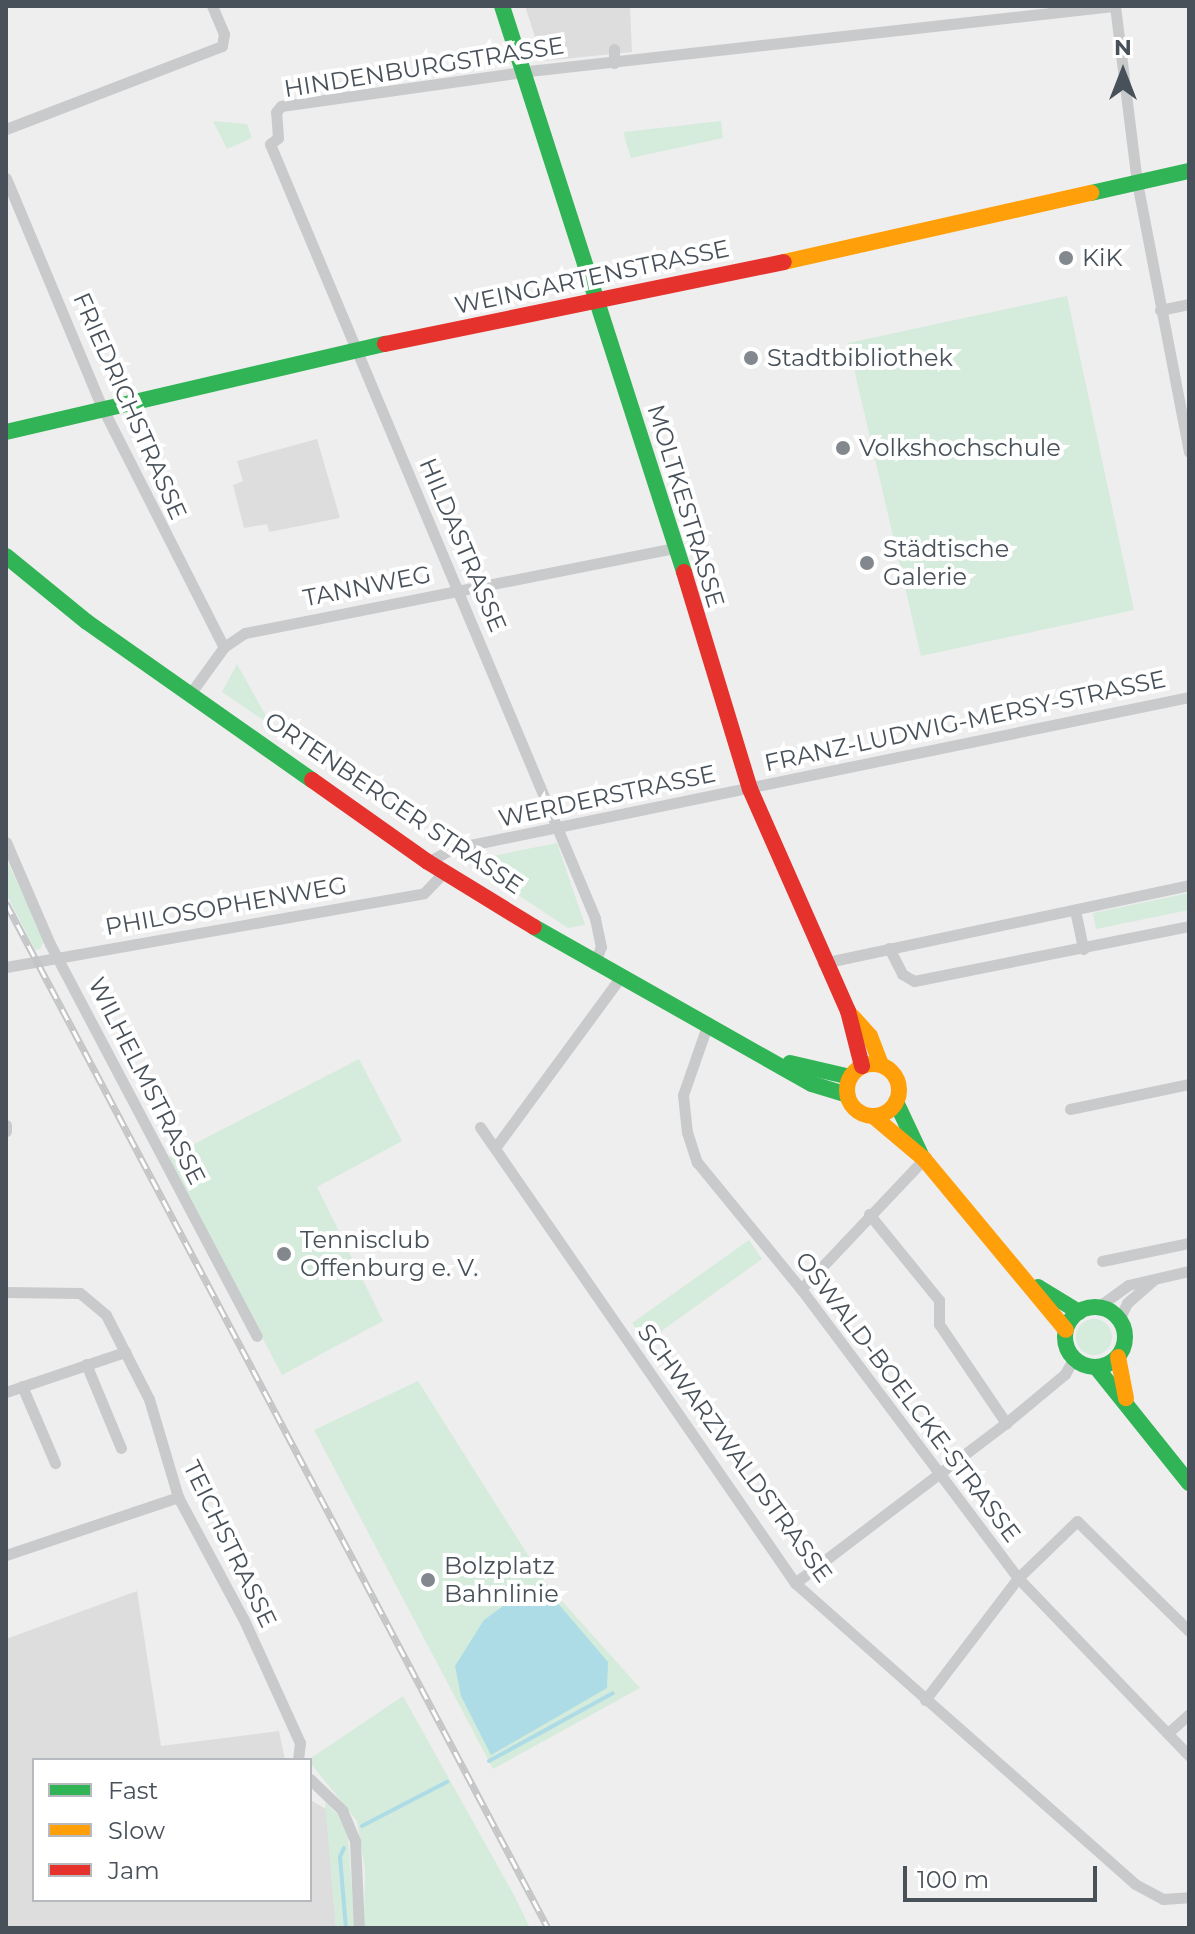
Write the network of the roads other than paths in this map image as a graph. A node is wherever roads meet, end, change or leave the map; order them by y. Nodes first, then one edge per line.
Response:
1 (212, 6) edge
2 (502, 6) edge
3 (1114, 6) edge
4 (614, 49) dead end
5 (614, 63) junction
6 (524, 72) junction
7 (6, 129) edge
8 (270, 144) joint
9 (1189, 171) edge
10 (6, 178) edge
11 (1137, 182) junction
12 (601, 303) junction
13 (1189, 304) edge
14 (1160, 310) junction
15 (358, 349) junction
16 (102, 407) junction
17 (1187, 428) edge
18 (6, 432) edge
19 (1189, 452) edge
20 (674, 548) junction
21 (6, 556) edge
22 (457, 590) junction
23 (224, 647) junction
24 (190, 694) junction
25 (1189, 697) edge
26 (750, 789) junction
27 (560, 830) junction
28 (6, 842) edge
29 (428, 862) junction
30 (444, 872) junction
31 (1189, 885) edge
32 (1075, 910) junction
33 (1189, 926) edge
34 (889, 948) junction
35 (1083, 949) junction
36 (60, 958) junction
37 (823, 963) junction
38 (594, 964) junction
39 (6, 967) edge
40 (619, 979) junction
41 (848, 1011) junction
42 (707, 1026) junction
43 (775, 1059) junction
44 (881, 1065) junction
45 (856, 1071) junction
46 (1189, 1084) edge
47 (847, 1095) junction
48 (896, 1102) junction
49 (1070, 1109) dead end
50 (873, 1116) junction
51 (6, 1125) edge
52 (480, 1127) dead end
53 (6, 1131) edge
54 (495, 1148) junction
55 (924, 1159) junction
56 (869, 1214) junction
57 (1189, 1243) edge
58 (1102, 1261) dead end
59 (1189, 1271) edge
60 (1024, 1277) junction
61 (1156, 1277) junction
62 (801, 1289) junction
63 (6, 1292) edge
64 (1098, 1307) junction
65 (1079, 1312) junction
66 (1119, 1319) junction
67 (1066, 1330) junction
68 (257, 1336) dead end
69 (125, 1352) junction
70 (1118, 1357) junction
71 (1074, 1358) junction
72 (86, 1364) junction
73 (1096, 1367) junction
74 (22, 1386) junction
75 (6, 1392) edge
76 (1126, 1398) junction
77 (1006, 1423) junction
78 (121, 1448) dead end
79 (55, 1463) dead end
80 (935, 1474) junction
81 (1189, 1483) edge
82 (178, 1497) junction
83 (6, 1555) edge
84 (1018, 1578) junction
85 (795, 1583) junction
86 (1189, 1631) edge
87 (925, 1700) junction
88 (1189, 1714) edge
89 (1168, 1733) junction
90 (1189, 1756) edge
91 (298, 1758) edge
92 (312, 1781) edge
93 (1189, 1897) edge
94 (359, 1928) edge

1 - 7 street
2 - 6 street, MOLTKESTRASSE
3 - 5 street, HINDENBURGSTRASSE
3 - 11 street
4 - 5 street
5 - 6 street, HINDENBURGSTRASSE
6 - 8 street, HINDENBURGSTRASSE
6 - 12 street, MOLTKESTRASSE
8 - 15 street, HILDASTRASSE
9 - 11 street, WEINGARTENSTRASSE
10 - 16 street, FRIEDRICHSTRASSE
11 - 12 street, WEINGARTENSTRASSE
11 - 14 street
12 - 15 street, WEINGARTENSTRASSE
12 - 20 street, MOLTKESTRASSE
13 - 14 street
14 - 17 street
15 - 16 street, WEINGARTENSTRASSE
15 - 22 street, HILDASTRASSE
16 - 18 street, WEINGARTENSTRASSE
16 - 23 street, FRIEDRICHSTRASSE
17 - 19 street
20 - 22 street, TANNWEG
20 - 26 street, MOLTKESTRASSE
21 - 24 street, ORTENBERGER STRASSE
22 - 23 street, TANNWEG
22 - 27 street, HILDASTRASSE
23 - 24 street, TANNWEG
24 - 29 street, ORTENBERGER STRASSE
25 - 26 street, FRANZ-LUDWIG-MERSY-STRASSE
26 - 27 street, WERDERSTRASSE
26 - 37 street, MOLTKESTRASSE
27 - 29 street, WERDERSTRASSE
27 - 38 street, HILDASTRASSE
28 - 36 street, WILHELMSTRASSE
29 - 30 street, ORTENBERGER STRASSE
30 - 36 street, PHILOSOPHENWEG
30 - 38 street, ORTENBERGER STRASSE
31 - 32 street
32 - 34 street
32 - 35 street
33 - 35 street
34 - 35 street
34 - 37 street
36 - 39 street, PHILOSOPHENWEG
36 - 68 street, WILHELMSTRASSE
37 - 41 street, MOLTKESTRASSE
38 - 40 street, ORTENBERGER STRASSE
40 - 42 street, ORTENBERGER STRASSE
40 - 54 street
41 - 44 street, MOLTKESTRASSE
41 - 45 street, MOLTKESTRASSE
42 - 43 street, ORTENBERGER STRASSE
42 - 62 street, OSWALD-BOELCKE-STRASSE
43 - 45 street, ORTENBERGER STRASSE
43 - 47 street, ORTENBERGER STRASSE
44 - 45 street
44 - 48 street
45 - 47 street
46 - 49 street
47 - 50 street
48 - 50 street
48 - 55 street
50 - 55 street
51 - 53 street
52 - 54 street, SCHWARZWALDSTRASSE
54 - 85 street, SCHWARZWALDSTRASSE
55 - 56 street
55 - 60 street
56 - 62 street
56 - 77 street
57 - 58 street
59 - 61 street
60 - 65 street
60 - 67 street
61 - 64 street
61 - 66 street
62 - 80 street, OSWALD-BOELCKE-STRASSE
63 - 69 street, TEICHSTRASSE
64 - 65 street
64 - 66 street
65 - 67 street
66 - 70 street
67 - 71 street
69 - 72 street
69 - 82 street, TEICHSTRASSE
70 - 73 street
70 - 76 street
71 - 73 street
71 - 77 street
72 - 74 street
72 - 78 street
73 - 76 street
74 - 75 street
74 - 79 street
76 - 81 street
77 - 80 street
80 - 84 street, OSWALD-BOELCKE-STRASSE
80 - 85 street
82 - 83 street
82 - 91 street, TEICHSTRASSE
84 - 86 street
84 - 87 street
84 - 89 street, OSWALD-BOELCKE-STRASSE
85 - 87 street, SCHWARZWALDSTRASSE
87 - 93 street, SCHWARZWALDSTRASSE
88 - 89 street
89 - 90 street, OSWALD-BOELCKE-STRASSE
92 - 94 street

